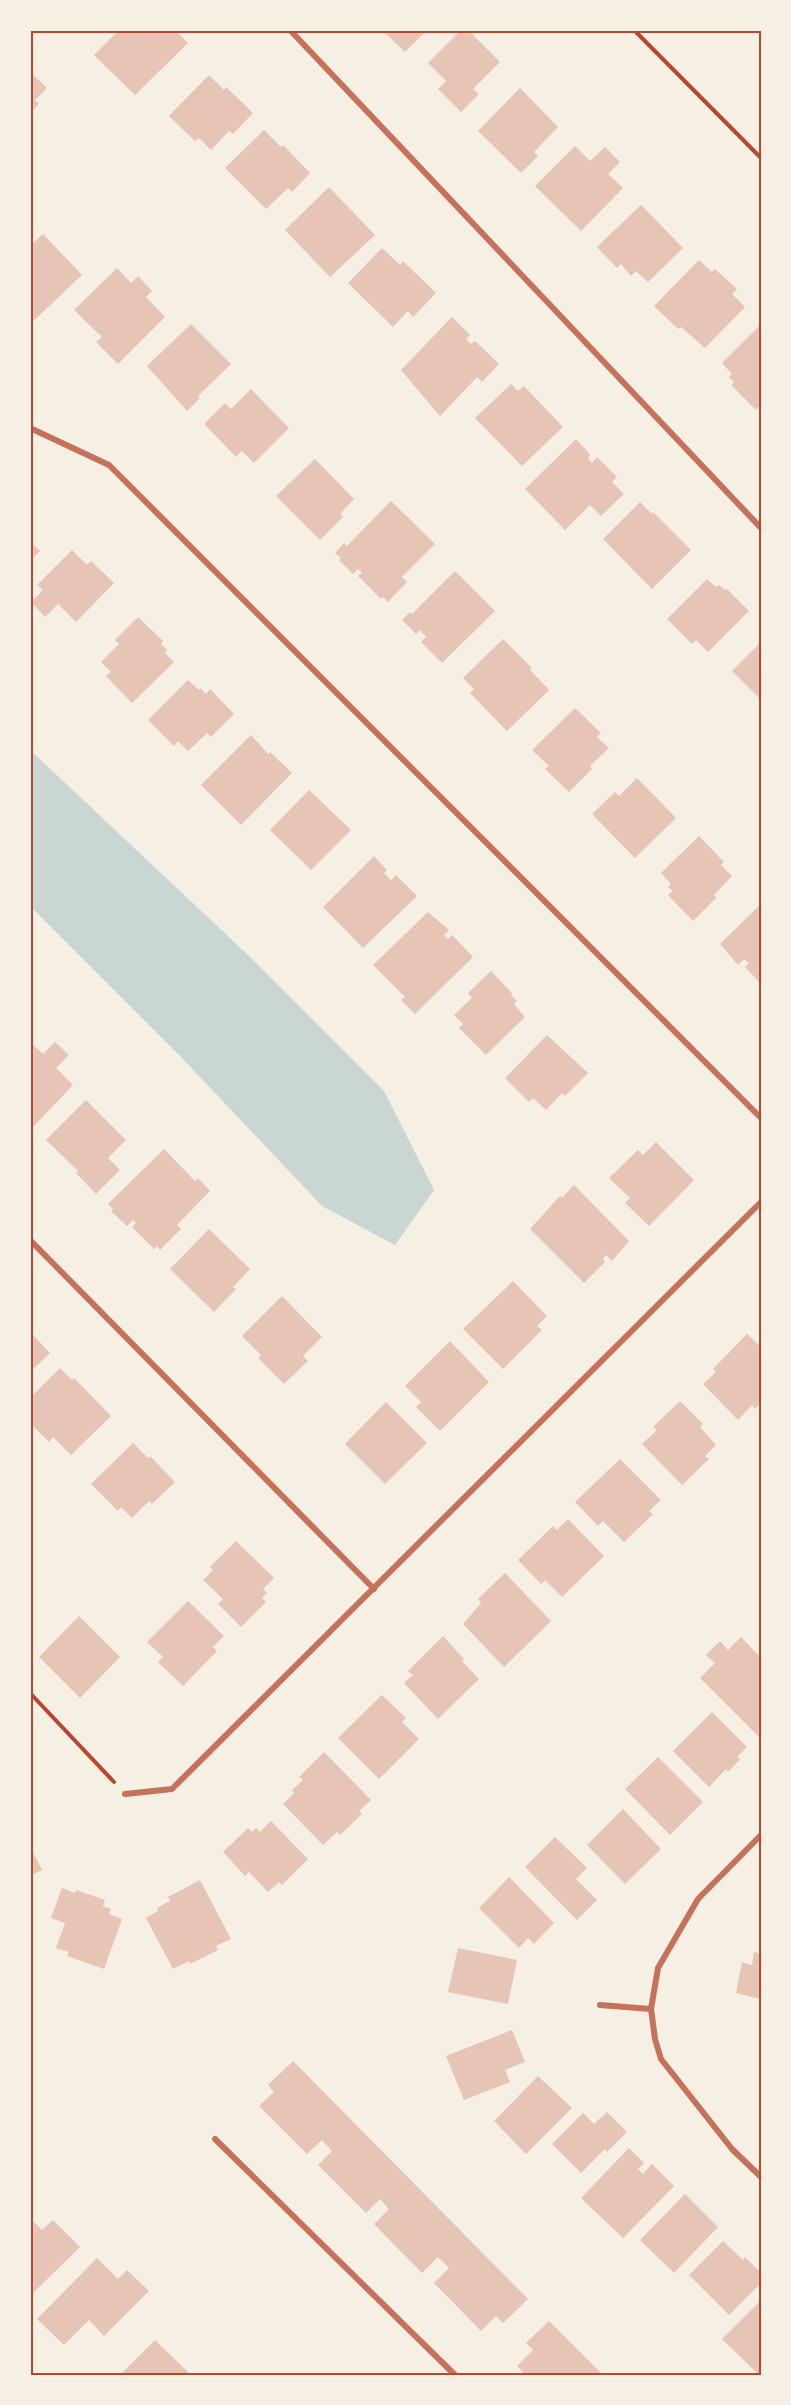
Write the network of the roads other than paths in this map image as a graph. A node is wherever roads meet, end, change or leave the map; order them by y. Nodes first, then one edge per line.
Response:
1 (290, 30) edge
2 (30, 428) edge
3 (761, 528) edge
4 (761, 1118) edge
5 (761, 1202) edge
6 (30, 1240) edge
7 (374, 1588) junction
8 (125, 1794) road end
9 (761, 1835) edge
10 (600, 2005) dead end
11 (651, 2009) junction
12 (215, 2139) dead end
13 (761, 2177) edge
14 (455, 2375) edge

1 - 3 street
2 - 4 street
5 - 7 street
6 - 7 street
7 - 8 street
9 - 11 street
10 - 11 street
11 - 13 street
12 - 14 street

